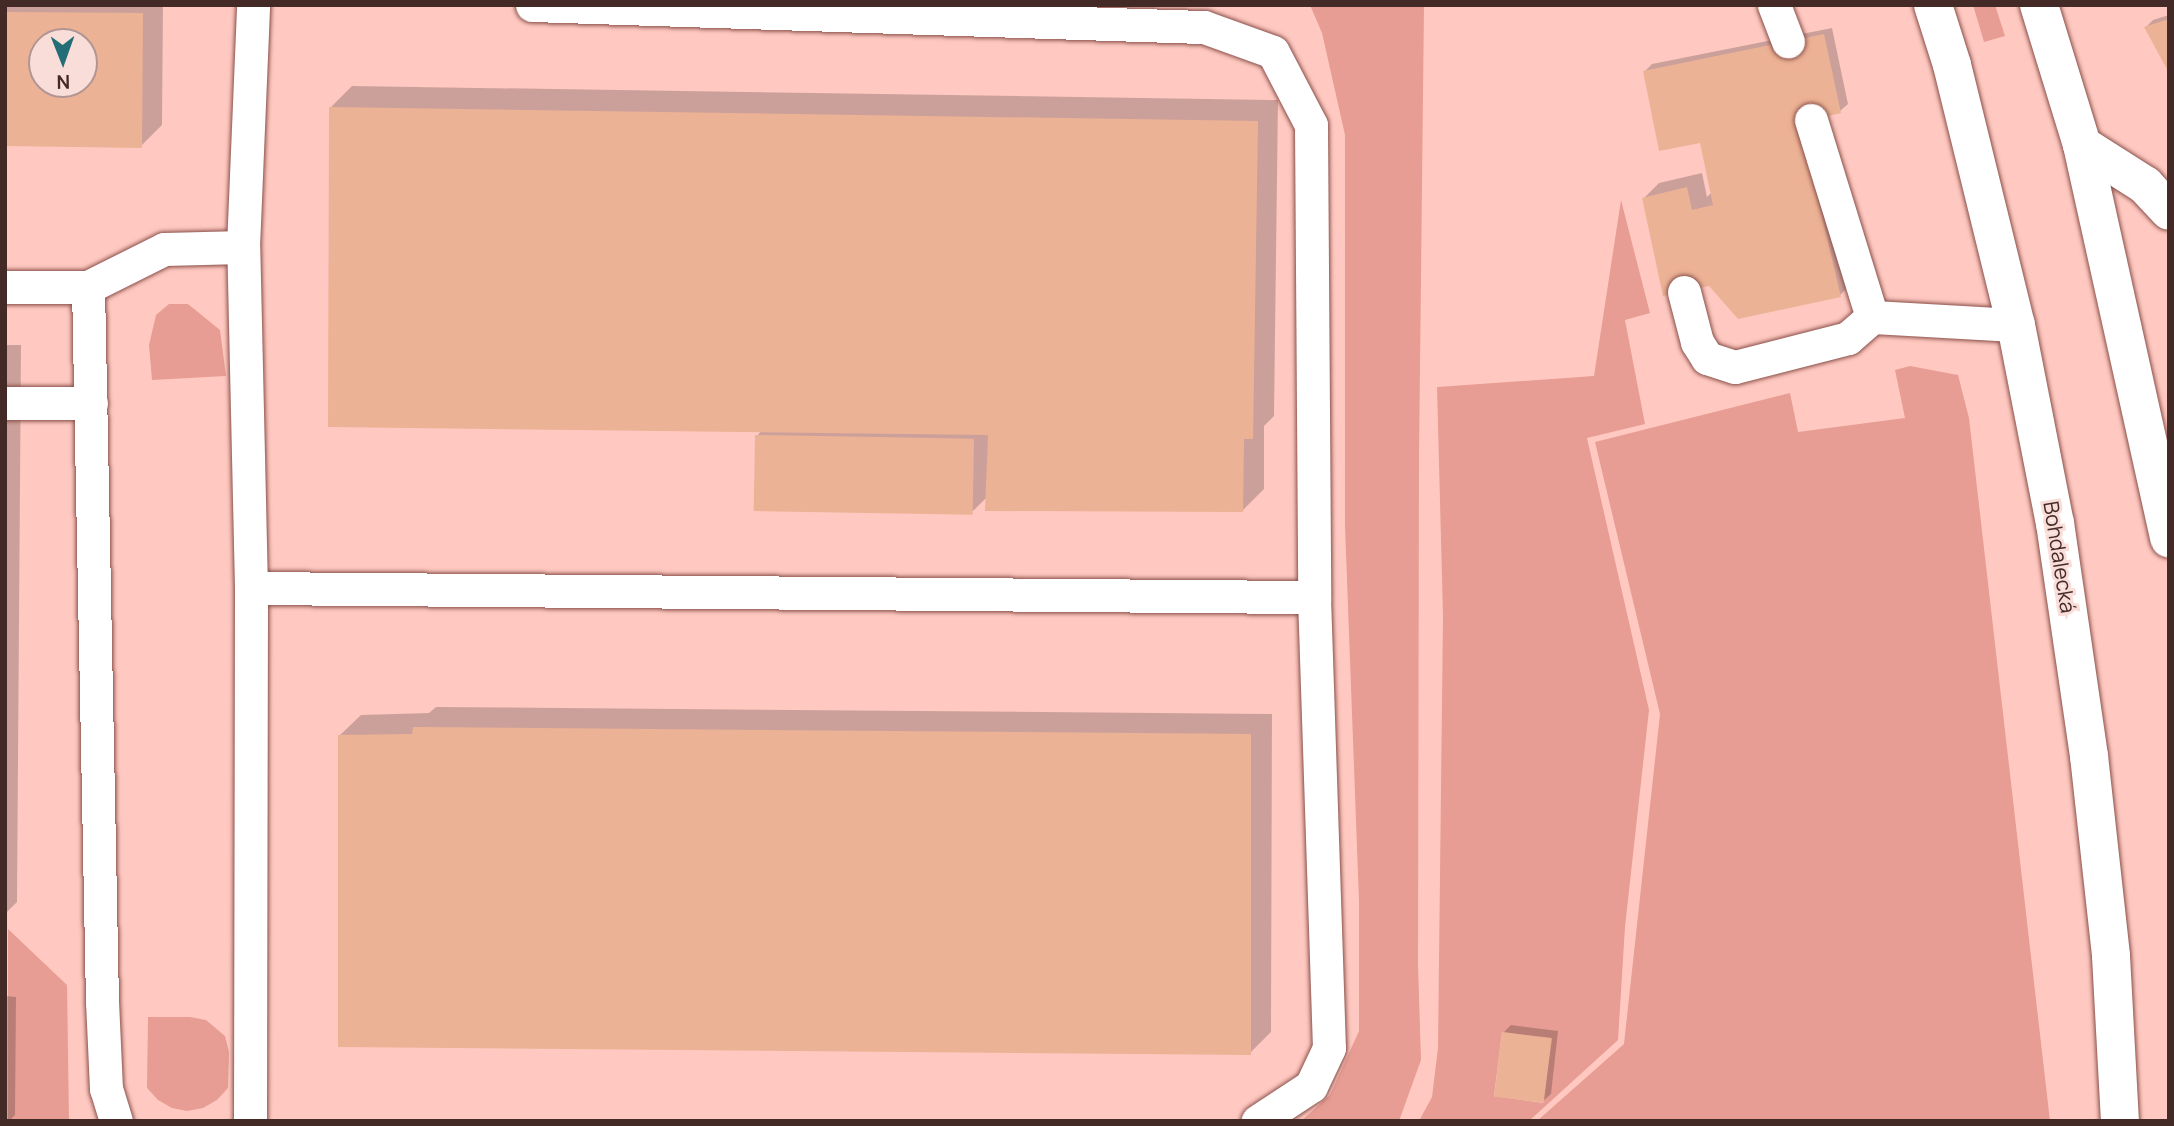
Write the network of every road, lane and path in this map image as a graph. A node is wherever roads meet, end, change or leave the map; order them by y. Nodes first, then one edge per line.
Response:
1 (253, 5) edge
2 (532, 5) edge
3 (1774, 5) edge
4 (1933, 5) edge
5 (2039, 5) edge
6 (1788, 41) dead end
7 (1811, 120) dead end
8 (2082, 145) junction
9 (2169, 211) edge
10 (243, 247) junction
11 (5, 287) edge
12 (88, 287) junction
13 (1684, 292) dead end
14 (1872, 317) junction
15 (2016, 325) junction
16 (5, 403) edge
17 (91, 403) junction
18 (2169, 538) edge
19 (251, 589) junction
20 (1314, 597) junction
21 (116, 1121) edge
22 (250, 1121) edge
23 (1258, 1121) edge
24 (2120, 1121) edge

1 - 10 lane
2 - 20 lane
3 - 6 lane
4 - 15 main road, Bohdalecká
5 - 8 main road
7 - 14 lane
8 - 9 main road
8 - 18 main road
10 - 12 lane
10 - 19 lane
11 - 12 lane
12 - 17 lane
13 - 14 lane
14 - 15 lane
15 - 24 main road, Bohdalecká
16 - 17 lane
17 - 21 lane
19 - 20 lane
19 - 22 lane
20 - 23 lane

